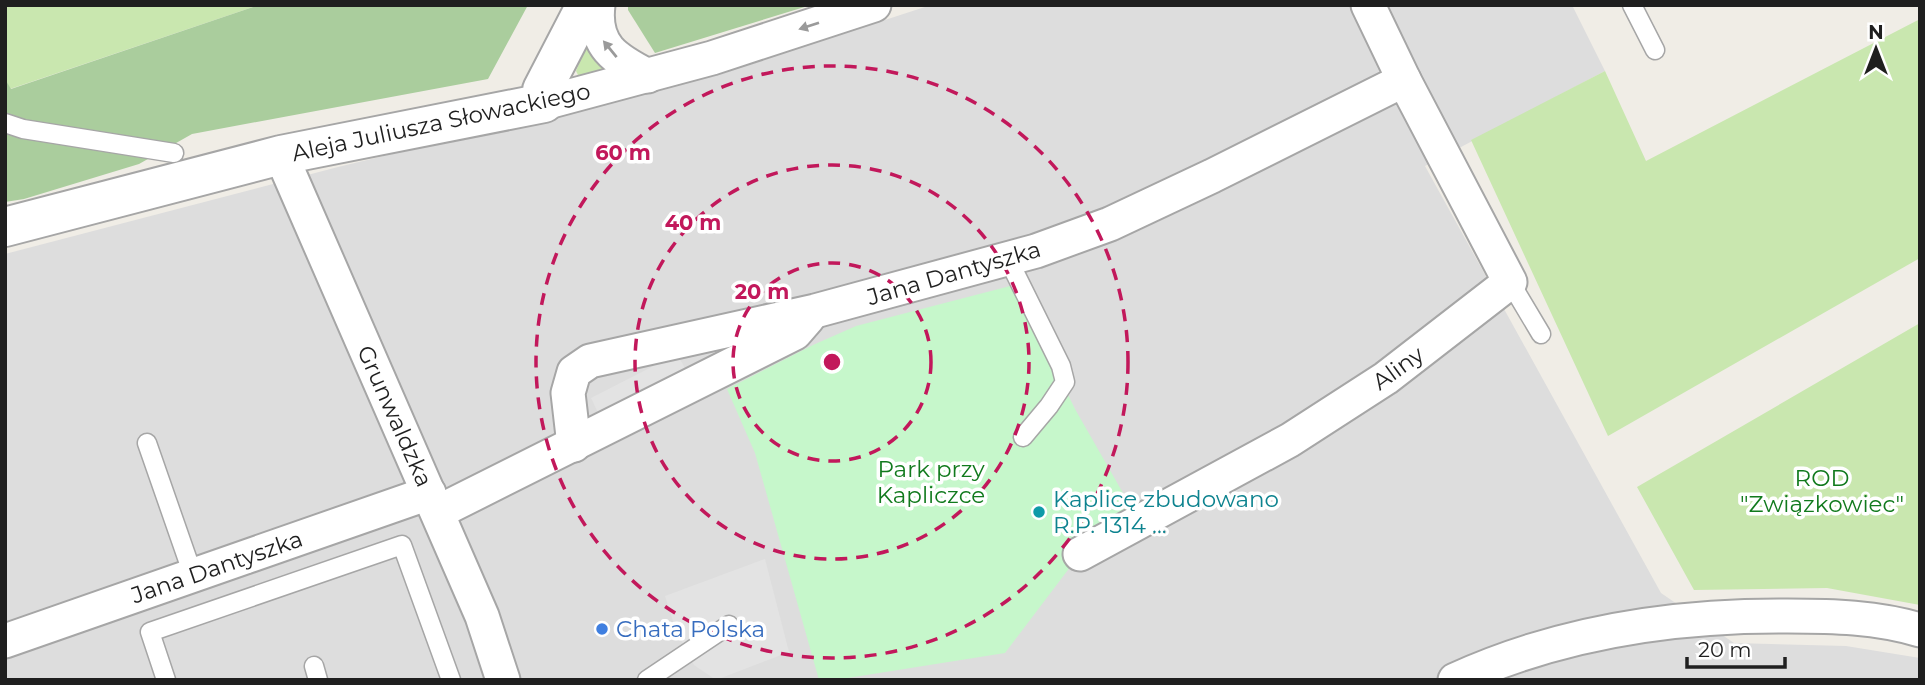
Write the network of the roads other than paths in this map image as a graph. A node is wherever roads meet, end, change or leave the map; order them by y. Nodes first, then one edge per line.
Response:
1 (586, 5) edge
2 (598, 5) edge
3 (874, 5) edge
4 (1368, 5) edge
5 (1632, 5) edge
6 (1655, 50) dead end
7 (648, 76) junction
8 (1404, 80) junction
9 (544, 103) junction
10 (5, 123) edge
11 (174, 153) dead end
12 (281, 155) junction
13 (5, 227) edge
14 (1008, 259) junction
15 (1510, 282) junction
16 (815, 311) junction
17 (1541, 334) dead end
18 (1023, 437) dead end
19 (147, 443) dead end
20 (574, 445) junction
21 (433, 503) junction
22 (1080, 554) dead end
23 (193, 575) junction
24 (729, 625) dead end
25 (1920, 630) edge
26 (5, 640) edge
27 (166, 680) edge
28 (451, 680) edge
29 (503, 680) edge
30 (647, 680) edge
31 (1455, 680) edge

1 - 9 street
7 -> 2 street
3 -> 7 street, Aleja Juliusza Słowackiego
4 - 8 street
5 - 6 lane
7 - 9 street, Aleja Juliusza Słowackiego
8 - 14 street, Jana Dantyszka
8 - 15 street
9 - 12 street, Aleja Juliusza Słowackiego
10 - 11 lane
12 - 13 street, Aleja Juliusza Słowackiego
12 - 21 street, Grunwaldzka
14 - 16 street, Jana Dantyszka
14 - 18 lane
15 - 17 lane
15 - 22 street, Aliny
16 - 20 street, Jana Dantyszka
16 - 20 street
19 - 23 lane
20 - 21 street, Jana Dantyszka
21 - 23 street, Jana Dantyszka
21 - 29 street, Grunwaldzka
23 - 26 street, Jana Dantyszka
24 - 30 lane
25 - 31 street
27 - 28 lane

